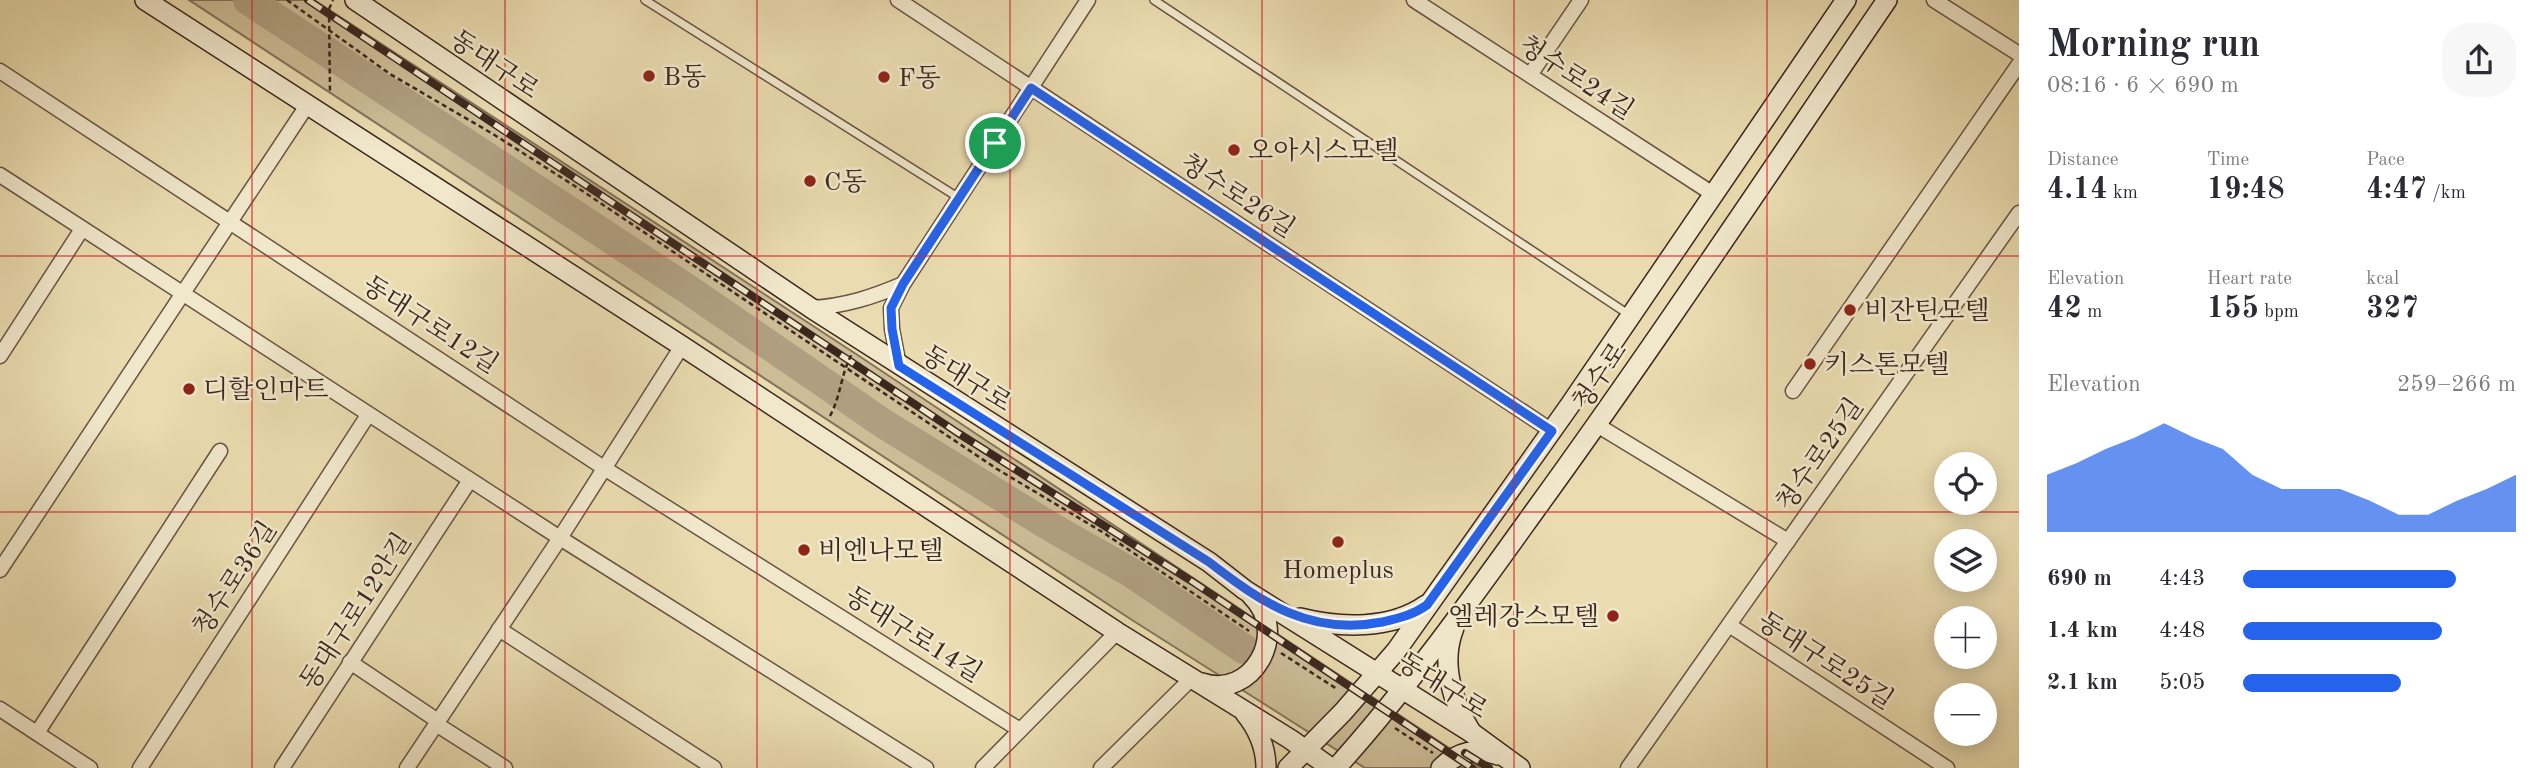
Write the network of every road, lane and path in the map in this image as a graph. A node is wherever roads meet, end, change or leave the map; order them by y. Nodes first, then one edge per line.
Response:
1 (145, 0) edge
2 (287, 0) edge
3 (333, 0) edge
4 (355, 0) edge
5 (645, 0) edge
6 (898, 0) edge
7 (1088, 0) edge
8 (1154, 0) edge
9 (1414, 0) edge
10 (1581, 0) edge
11 (1846, 0) edge
12 (1887, 0) edge
13 (1934, 0) edge
14 (375, 6) edge
15 (2019, 54) edge
16 (2019, 64) edge
17 (0, 71) edge
18 (1530, 75) junction
19 (1031, 88) junction
20 (330, 93) dead end
21 (309, 104) junction
22 (0, 175) edge
23 (1713, 194) junction
24 (959, 198) junction
25 (2019, 213) edge
26 (231, 221) junction
27 (82, 229) junction
28 (903, 284) junction
29 (182, 295) junction
30 (811, 308) junction
31 (1632, 316) junction
32 (682, 346) junction
33 (853, 352) dead end
34 (0, 356) edge
35 (850, 358) junction
36 (899, 366) junction
37 (1793, 391) dead end
38 (892, 399) junction
39 (369, 415) junction
40 (830, 416) dead end
41 (1597, 425) junction
42 (1552, 431) junction
43 (220, 452) dead end
44 (604, 468) junction
45 (470, 480) junction
46 (560, 538) junction
47 (1788, 541) junction
48 (0, 570) edge
49 (1245, 590) junction
50 (1427, 605) junction
51 (1280, 611) junction
52 (1458, 615) junction
53 (1729, 625) junction
54 (499, 629) junction
55 (1117, 632) junction
56 (1254, 634) dead end
57 (1276, 649) dead end
58 (350, 662) junction
59 (1376, 674) junction
60 (1191, 679) junction
61 (1402, 690) junction
62 (1344, 694) dead end
63 (0, 709) edge
64 (1243, 709) junction
65 (437, 723) junction
66 (1389, 724) dead end
67 (1020, 730) junction
68 (37, 733) junction
69 (1472, 733) junction
70 (1306, 750) junction
71 (1437, 761) edge
72 (1517, 766) edge
73 (90, 768) edge
74 (140, 768) edge
75 (282, 768) edge
76 (407, 768) edge
77 (505, 768) edge
78 (714, 768) edge
79 (926, 768) edge
80 (983, 768) edge
81 (1101, 768) edge
82 (1266, 768) edge
83 (1288, 768) edge
84 (1333, 768) edge
85 (1628, 768) edge
86 (1947, 768) edge

1 - 21 main road
2 - 38 path
3 - 20 path, bridge
4 - 14 main road, 동대구로
5 - 24 lane
6 - 19 street, 청수로26길
7 - 19 street
8 - 31 lane, 청수로
9 - 18 street, 청수로24길
10 - 18 street
11 - 23 main road, 청수로
12 - 41 main road, 청수로
13 - 15 street
14 - 30 main road, 동대구로
16 - 37 street
17 - 26 street, 동대구로12길
18 - 23 street, 청수로24길
19 - 24 street
19 - 42 street, 청수로26길
21 - 26 street
21 - 32 main road
22 - 27 street
23 - 31 main road, 청수로
24 - 28 street
25 - 47 street, 청수로25길
26 - 29 street
26 - 44 street, 동대구로12길
27 - 29 street
27 - 34 street
28 - 30 street
28 - 36 street
29 - 39 street
29 - 48 street
30 - 36 main road, 동대구로
31 - 42 main road, 청수로
32 - 44 street
32 - 55 main road
33 - 35 path, bridge
35 - 38 path
35 - 40 path, bridge
36 - 49 main road, 동대구로
38 - 56 path
39 - 45 street
39 - 74 street, 청수로36길
41 - 47 street, 청수로25길
41 - 52 main road, 청수로
42 - 50 main road, 청수로
43 - 68 street
44 - 46 street
44 - 67 street, 동대구로14길
45 - 46 street
45 - 58 street, 동대구로12안길
46 - 54 street
46 - 79 street
47 - 53 street, 동대구로25길
49 - 51 main road, 동대구로
49 - 60 main road
50 - 51 main road
50 - 59 main road, 청수로
51 - 59 main road, 동대구로
52 - 61 main road, 청수로
52 - 69 main road
53 - 85 street
53 - 86 street, 동대구로25길
54 - 65 street
54 - 78 street
55 - 60 main road
55 - 67 street
57 - 62 path
58 - 65 street
58 - 75 street, 동대구로12안길
59 - 61 main road, 동대구로
59 - 70 main road, 청수로
60 - 64 main road
60 - 81 street
61 - 69 main road, 동대구로
61 - 84 main road, 청수로
63 - 68 street
64 - 70 main road
64 - 82 main road
65 - 76 street
65 - 77 street
66 - 71 path
67 - 80 street
68 - 73 street
69 - 72 main road, 동대구로
70 - 83 main road, 청수로
70 - 84 main road
71 - 72 main road

